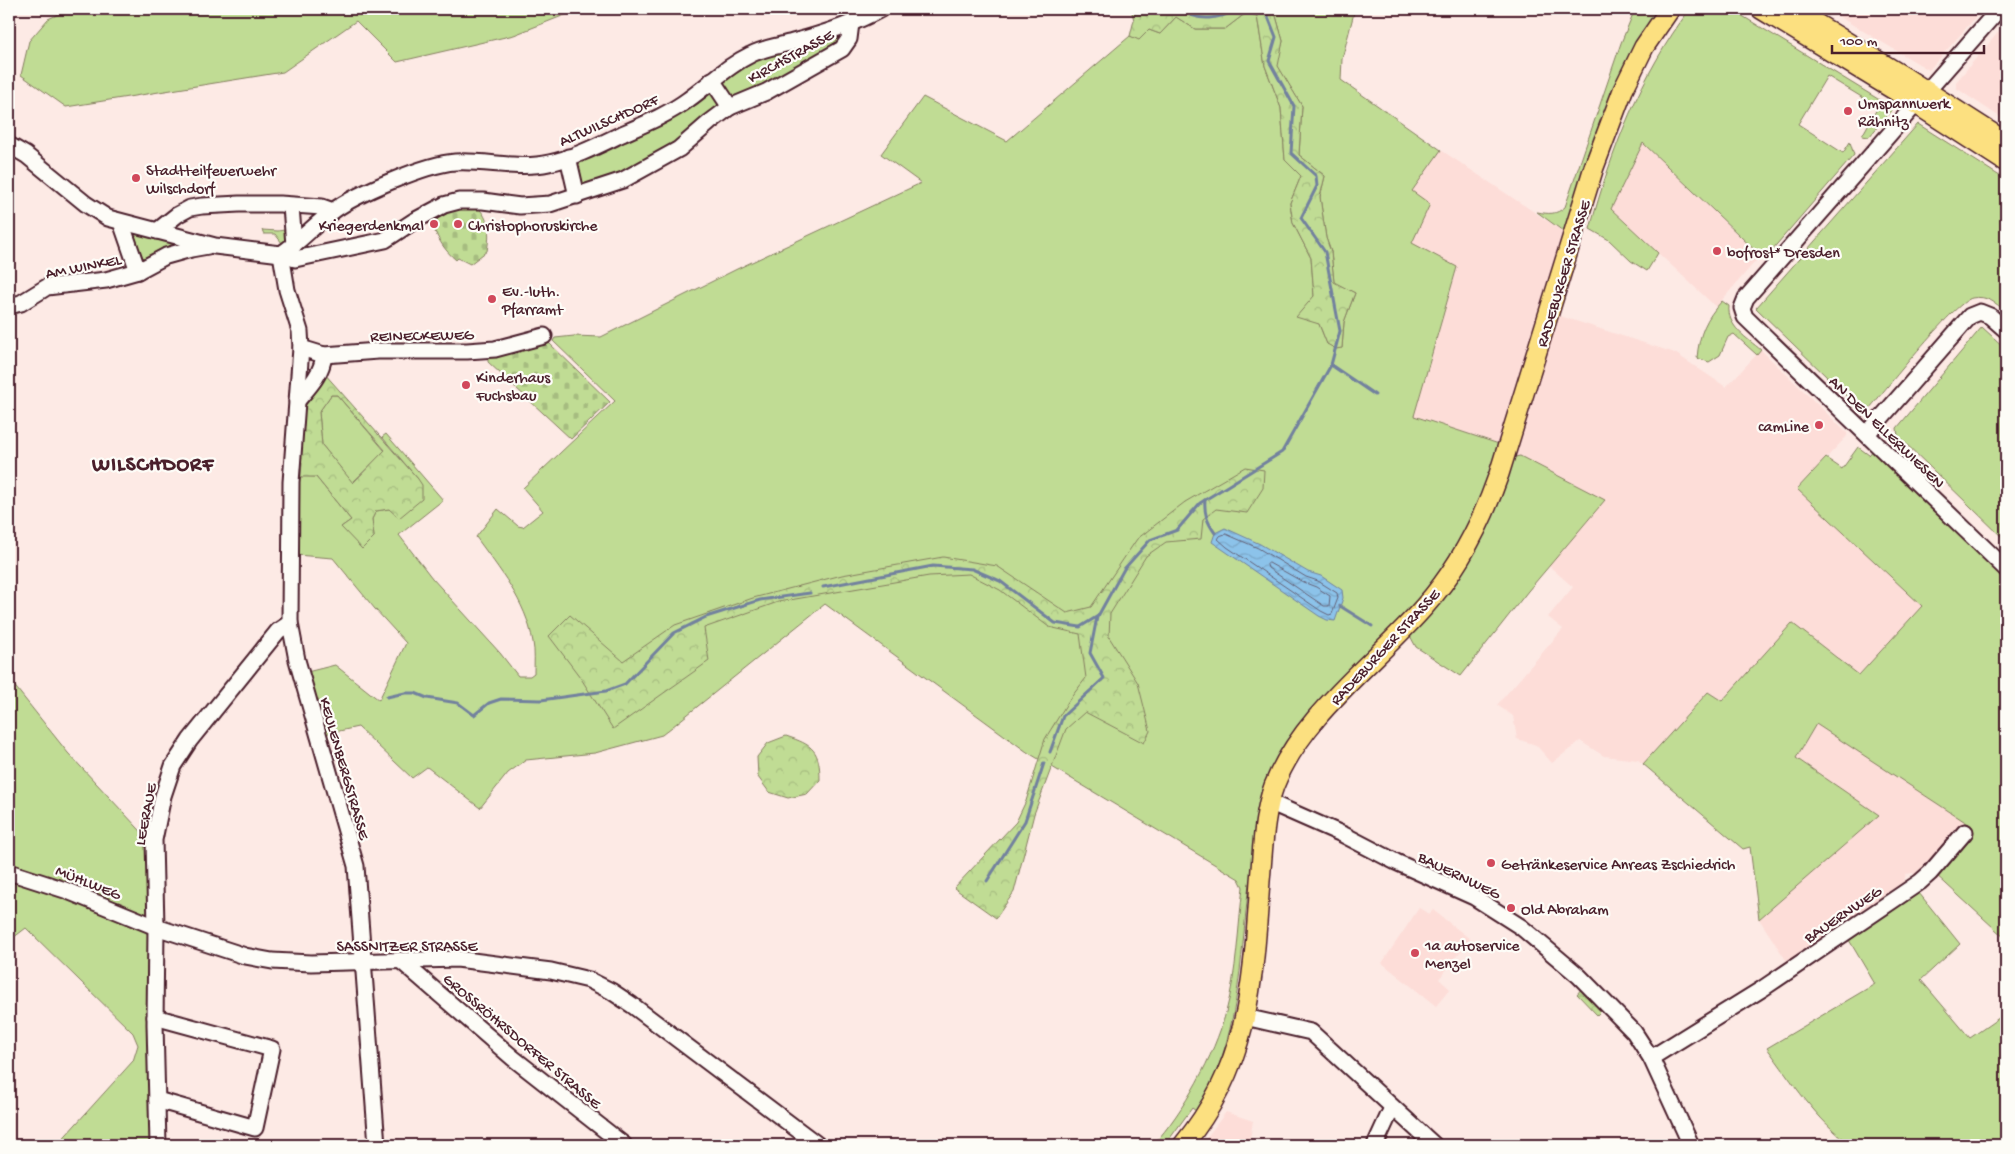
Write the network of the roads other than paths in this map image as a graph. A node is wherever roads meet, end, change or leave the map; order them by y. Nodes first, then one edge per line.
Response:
1 (881, 9) edge
2 (1670, 9) edge
3 (1761, 9) edge
4 (1792, 9) edge
5 (1999, 9) edge
6 (851, 23) junction
7 (712, 80) junction
8 (1921, 97) junction
9 (730, 107) junction
10 (2006, 142) edge
11 (11, 146) edge
12 (568, 157) junction
13 (2006, 162) edge
14 (577, 196) junction
15 (291, 206) junction
16 (333, 211) junction
17 (121, 222) junction
18 (158, 231) junction
19 (294, 245) junction
20 (215, 246) junction
21 (281, 254) junction
22 (138, 271) junction
23 (9, 306) edge
24 (2006, 330) edge
25 (544, 336) dead end
26 (300, 348) junction
27 (324, 355) junction
28 (296, 401) junction
29 (1867, 434) junction
30 (2006, 569) edge
31 (290, 623) junction
32 (1269, 802) junction
33 (1965, 832) dead end
34 (9, 872) edge
35 (156, 927) junction
36 (400, 960) junction
37 (364, 962) junction
38 (155, 1017) junction
39 (1245, 1017) junction
40 (1651, 1058) junction
41 (157, 1100) junction
42 (1392, 1108) junction
43 (158, 1145) edge
44 (378, 1145) edge
45 (624, 1145) edge
46 (818, 1145) edge
47 (1183, 1145) edge
48 (1375, 1145) edge
49 (1434, 1145) edge
50 (1692, 1145) edge

1 - 6 street, ALTWILSCHDORF
2 - 32 main road, RADEBURGER STRASSE
3 - 8 main road
4 - 8 main road
5 - 8 street
6 - 7 street, ALTWILSCHDORF
6 - 9 street, KIRCHSTRASSE
7 - 9 street
7 - 12 street, ALTWILSCHDORF
8 - 10 main road
8 - 13 main road
8 - 29 street, AN DEN ELLERWIESEN
9 - 14 street, KIRCHSTRASSE
11 - 17 street
12 - 14 street
12 - 16 street, ALTWILSCHDORF
14 - 21 street, KIRCHSTRASSE
15 - 16 street
15 - 18 street
15 - 19 street
16 - 19 street, ALTWILSCHDORF
17 - 18 street
17 - 22 street, AM WINKEL
18 - 20 street
19 - 21 street, ALTWILSCHDORF
20 - 21 street, KIRCHSTRASSE
20 - 22 street, AM WINKEL
21 - 26 street, KEULENBERGSTRASSE
22 - 23 street, AM WINKEL
24 - 29 street
25 - 27 street, REINECKEWEG
26 - 27 street, REINECKEWEG
26 - 28 street, KEULENBERGSTRASSE
27 - 28 street
28 - 31 street, KEULENBERGSTRASSE
29 - 30 street, AN DEN ELLERWIESEN
31 - 35 street, LEERAUE
31 - 37 street, KEULENBERGSTRASSE
32 - 39 main road, RADEBURGER STRASSE
32 - 40 street, BAUERNWEG
33 - 40 street, BAUERNWEG
34 - 35 street, MÜHLWEG
35 - 37 street, SASSNITZER STRASSE
35 - 38 street, LEERAUE
36 - 37 street, SASSNITZER STRASSE
36 - 45 street, GROSSRÖHRSDORFER STRASSE
36 - 46 street, SASSNITZER STRASSE
37 - 44 street, KEULENBERGSTRASSE
38 - 41 street, LEERAUE
38 - 41 street
39 - 42 street
39 - 47 main road, RADEBURGER STRASSE
40 - 50 street, BAUERNWEG
41 - 43 street, LEERAUE
42 - 48 street
42 - 49 street

